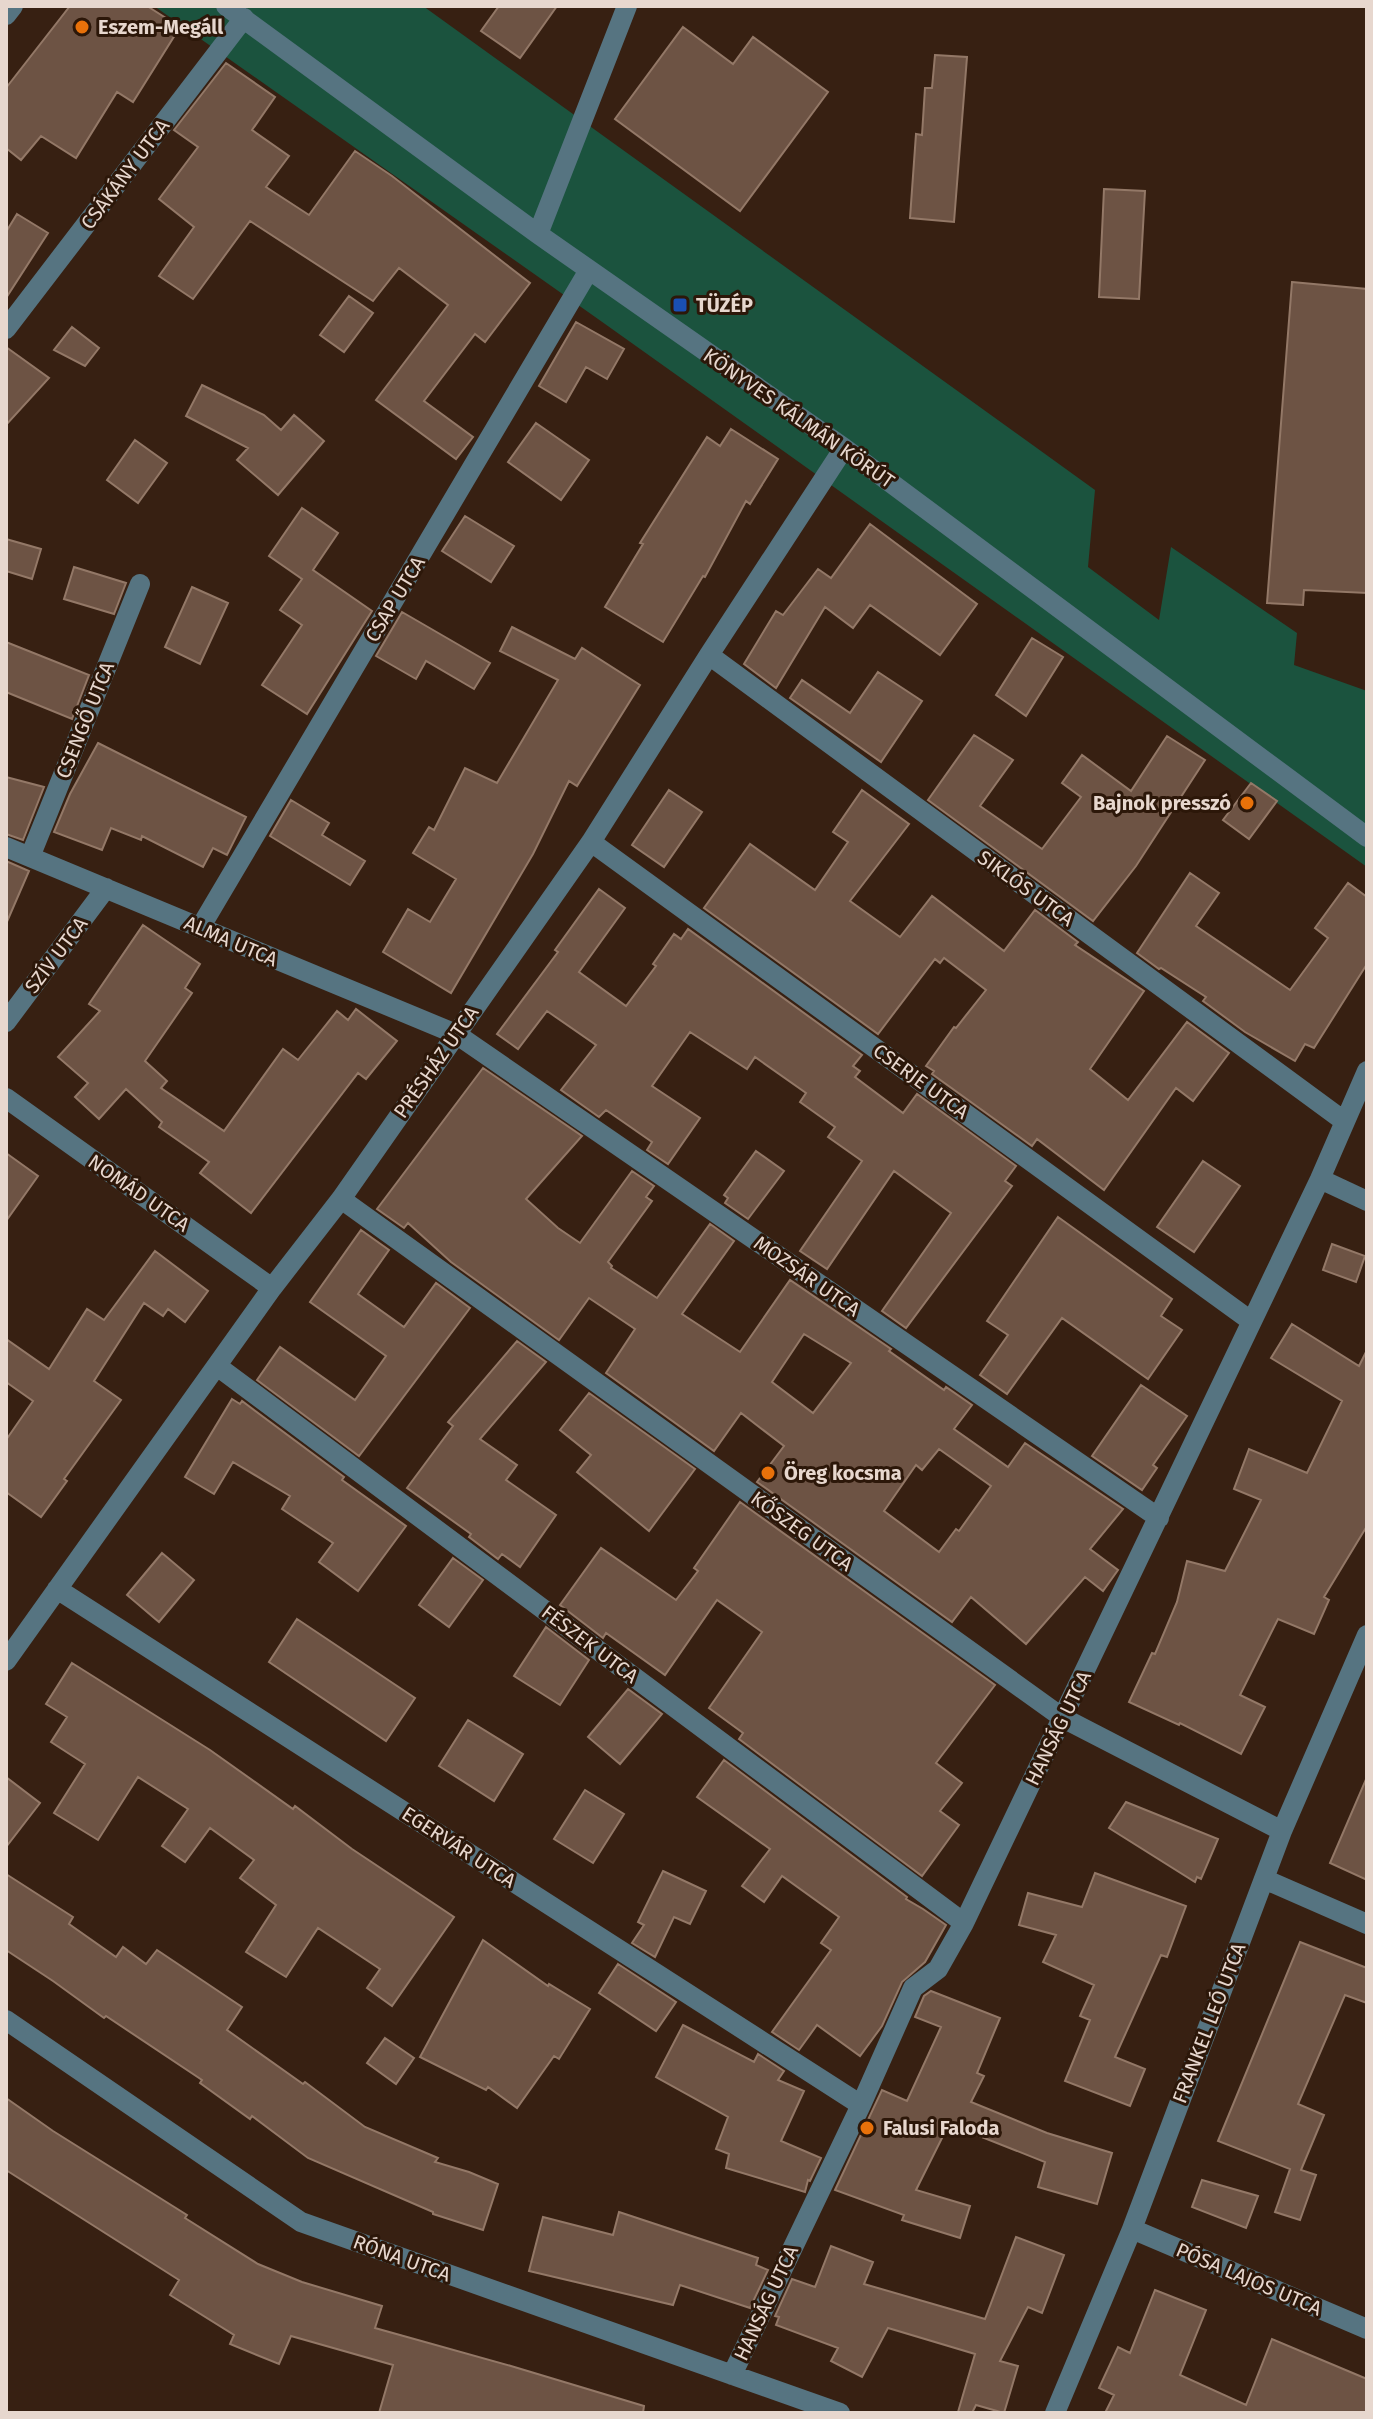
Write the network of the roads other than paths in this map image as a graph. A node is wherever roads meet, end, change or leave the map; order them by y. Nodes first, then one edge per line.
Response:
1 (13, 6) edge
2 (226, 6) edge
3 (627, 6) edge
4 (6, 15) edge
5 (244, 18) junction
6 (538, 234) junction
7 (589, 270) junction
8 (6, 329) edge
9 (844, 448) junction
10 (140, 584) dead end
11 (709, 655) junction
12 (1367, 837) edge
13 (591, 842) junction
14 (6, 847) edge
15 (30, 857) junction
16 (106, 888) junction
17 (200, 928) junction
18 (6, 1022) edge
19 (456, 1034) junction
20 (1367, 1071) edge
21 (6, 1098) edge
22 (1344, 1121) junction
23 (1320, 1179) junction
24 (341, 1199) junction
25 (1367, 1201) edge
26 (272, 1288) junction
27 (1251, 1321) junction
28 (217, 1366) junction
29 (1159, 1518) junction
30 (57, 1589) junction
31 (1367, 1635) edge
32 (6, 1661) edge
33 (1063, 1718) junction
34 (1282, 1831) junction
35 (1264, 1879) junction
36 (964, 1923) junction
37 (1367, 1924) edge
38 (6, 2020) edge
39 (861, 2105) junction
40 (1132, 2229) junction
41 (1367, 2329) edge
42 (732, 2375) junction
43 (840, 2413) edge
44 (1055, 2413) edge

1 - 4 street
2 - 5 street, KÖNYVES KÁLMÁN KÖRÚT
3 - 6 street
5 - 6 street, KÖNYVES KÁLMÁN KÖRÚT
5 - 8 street, CSÁKÁNY UTCA
6 - 7 street, KÖNYVES KÁLMÁN KÖRÚT
7 - 9 street, KÖNYVES KÁLMÁN KÖRÚT
7 - 17 street, CSAP UTCA
9 - 11 street, PRÉSHÁZ UTCA
9 - 12 street, KÖNYVES KÁLMÁN KÖRÚT
10 - 15 street, CSENGŐ UTCA
11 - 13 street, PRÉSHÁZ UTCA
11 - 22 street, SIKLÓS UTCA
13 - 19 street, PRÉSHÁZ UTCA
13 - 27 street, CSERJE UTCA
14 - 15 street, ALMA UTCA
15 - 16 street, ALMA UTCA
16 - 17 street, ALMA UTCA
16 - 18 street, SZÍV UTCA
17 - 19 street, ALMA UTCA
19 - 24 street, PRÉSHÁZ UTCA
19 - 29 street, MOZSÁR UTCA
20 - 22 street, HANSÁG UTCA
21 - 26 street, NOMÁD UTCA
22 - 23 street, HANSÁG UTCA
23 - 25 street
23 - 27 street, HANSÁG UTCA
24 - 26 street, PRÉSHÁZ UTCA
24 - 33 street, KŐSZEG UTCA
26 - 28 street, PRÉSHÁZ UTCA
27 - 29 street, HANSÁG UTCA
28 - 30 street, PRÉSHÁZ UTCA
28 - 36 street, FÉSZEK UTCA
29 - 33 street, HANSÁG UTCA
30 - 32 street, PRÉSHÁZ UTCA
30 - 39 street, EGERVÁR UTCA
31 - 34 street, FRANKEL LEÓ UTCA
33 - 34 street, KŐSZEG UTCA
33 - 36 street, HANSÁG UTCA
34 - 35 street, FRANKEL LEÓ UTCA
35 - 37 street
35 - 40 street, FRANKEL LEÓ UTCA
36 - 39 street, HANSÁG UTCA
38 - 42 street, RÓNA UTCA
39 - 42 street, HANSÁG UTCA
40 - 41 street, PÓSA LAJOS UTCA
40 - 44 street, FRANKEL LEÓ UTCA
42 - 43 street, RÓNA UTCA

